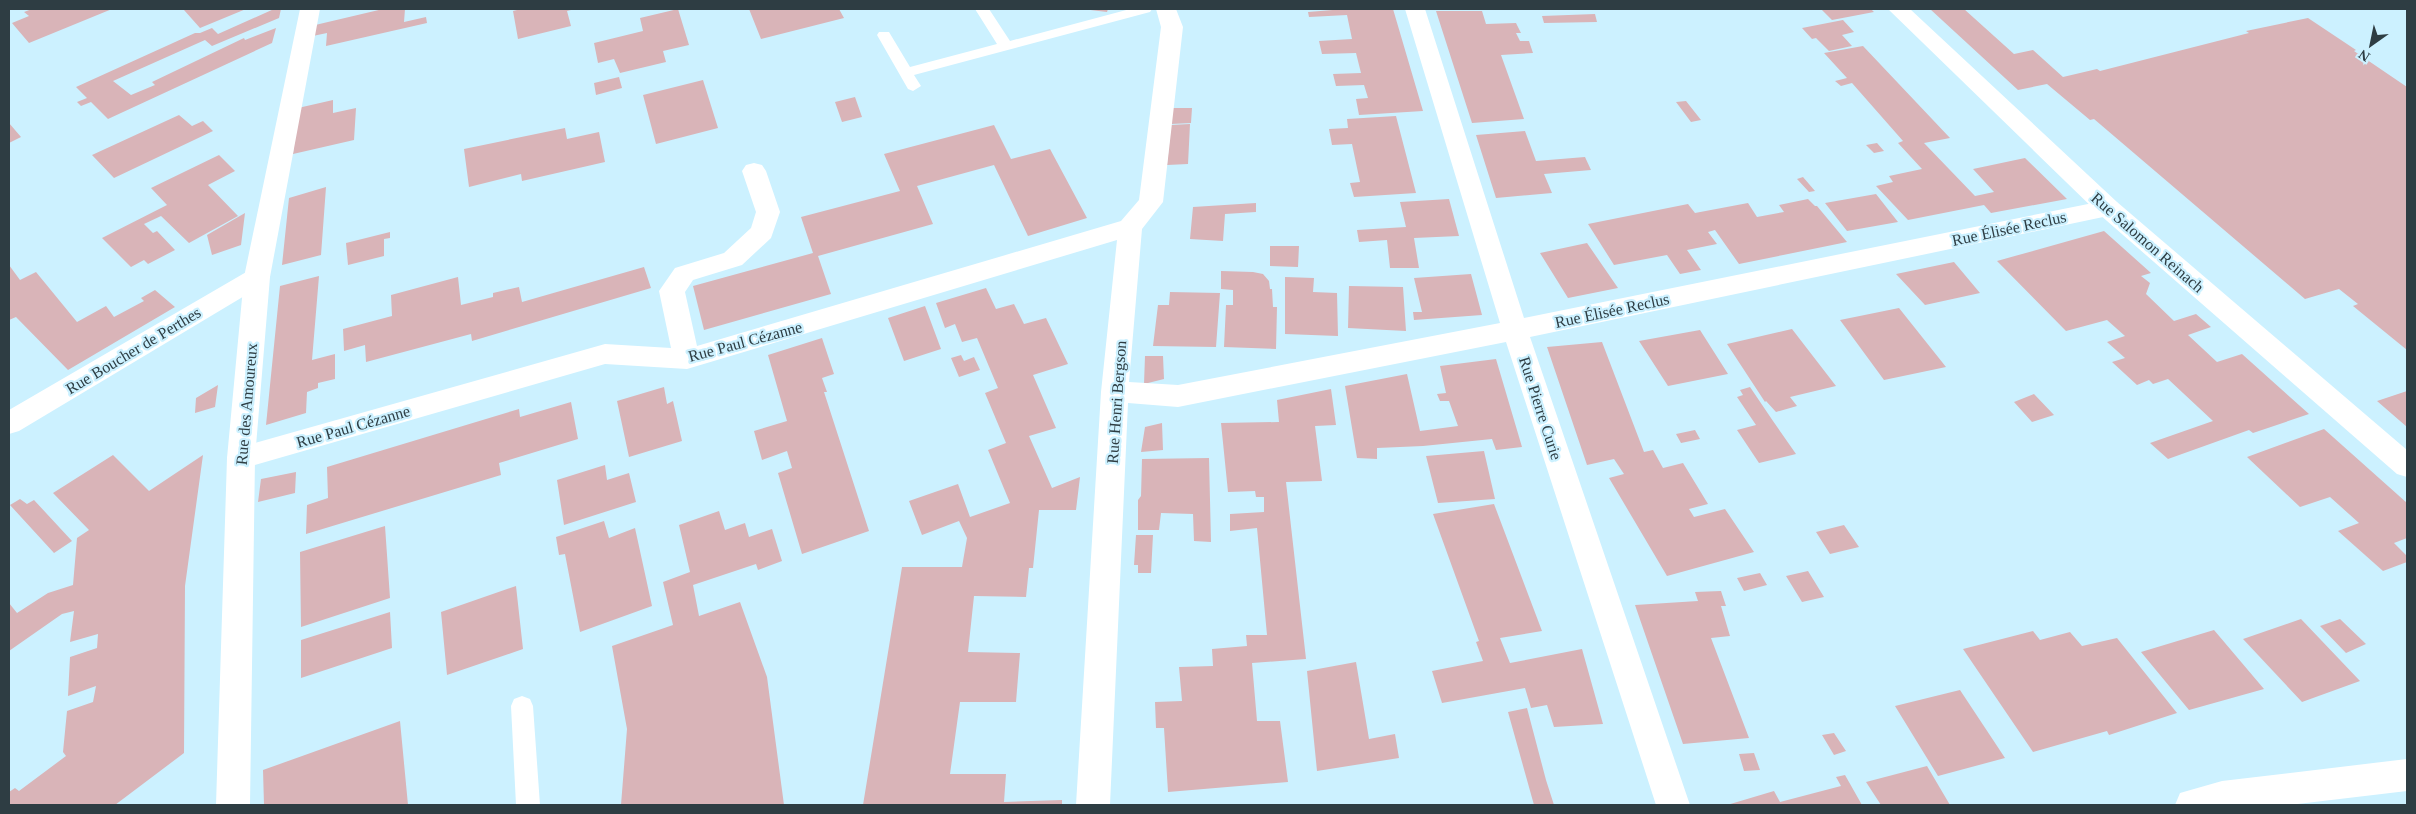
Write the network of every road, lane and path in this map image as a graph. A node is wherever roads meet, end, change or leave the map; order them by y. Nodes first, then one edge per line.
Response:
1 (310, 9) edge
2 (982, 9) edge
3 (1146, 9) edge
4 (1166, 9) edge
5 (1415, 9) edge
6 (1898, 9) edge
7 (884, 35) dead end
8 (1006, 46) junction
9 (754, 171) dead end
10 (2108, 208) junction
11 (1130, 227) junction
12 (257, 277) junction
13 (1515, 330) junction
14 (687, 359) junction
15 (1115, 392) junction
16 (9, 423) edge
17 (240, 458) junction
18 (2407, 466) edge
19 (522, 706) dead end
20 (2407, 774) edge
21 (234, 805) edge
22 (528, 805) edge
23 (1093, 805) edge
24 (1673, 805) edge
25 (2192, 805) edge

1 - 12 street, Rue des Amoureux
2 - 8 lane
3 - 8 lane
4 - 11 street
5 - 13 street, Rue Pierre Curie
6 - 10 street, Rue Salomon Reinach
7 - 8 lane
9 - 14 street
10 - 13 street, Rue Élisée Reclus
10 - 18 street, Rue Salomon Reinach
11 - 14 street, Rue Paul Cézanne
11 - 15 street, Rue Henri Bergson
12 - 16 street, Rue Boucher de Perthes
12 - 17 street, Rue des Amoureux
13 - 15 street, Rue Élisée Reclus
13 - 24 street, Rue Pierre Curie
14 - 17 street, Rue Paul Cézanne
15 - 23 street, Rue Henri Bergson
17 - 21 street, Rue des Amoureux
19 - 22 lane
20 - 25 street

